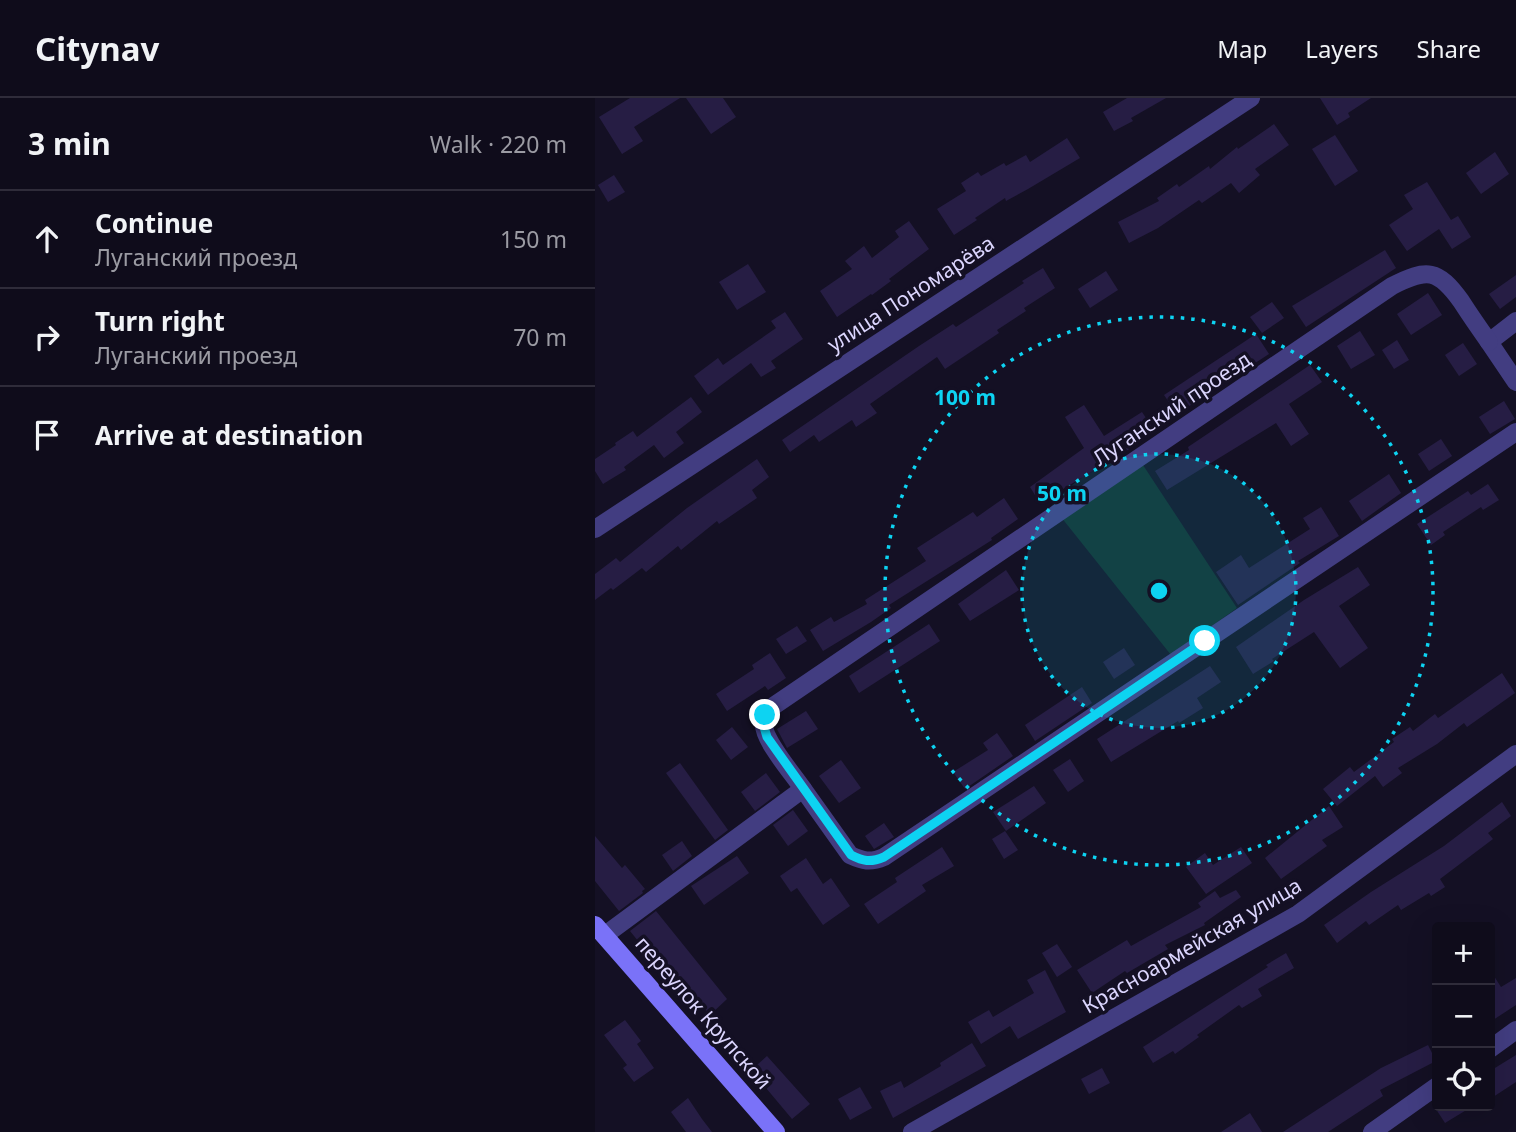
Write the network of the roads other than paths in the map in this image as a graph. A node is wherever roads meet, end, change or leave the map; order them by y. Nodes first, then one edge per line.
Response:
1 (1251, 98) edge
2 (1516, 321) edge
3 (1489, 342) junction
4 (1516, 382) edge
5 (1516, 432) edge
6 (595, 529) edge
7 (1516, 754) edge
8 (803, 789) junction
9 (600, 930) edge
10 (1516, 1030) edge
11 (1491, 1048) edge
12 (1432, 1089) edge
13 (776, 1132) edge
14 (912, 1132) edge
15 (1371, 1132) edge

1 - 6 street, улица Пономарёва
2 - 3 street
3 - 4 street, Луганский проезд
3 - 8 street, Луганский проезд
5 - 8 street, Луганский проезд
7 - 14 street, Красноармейская улица
8 - 9 street
9 - 13 street, переулок Крупской
10 - 11 street
12 - 15 street

